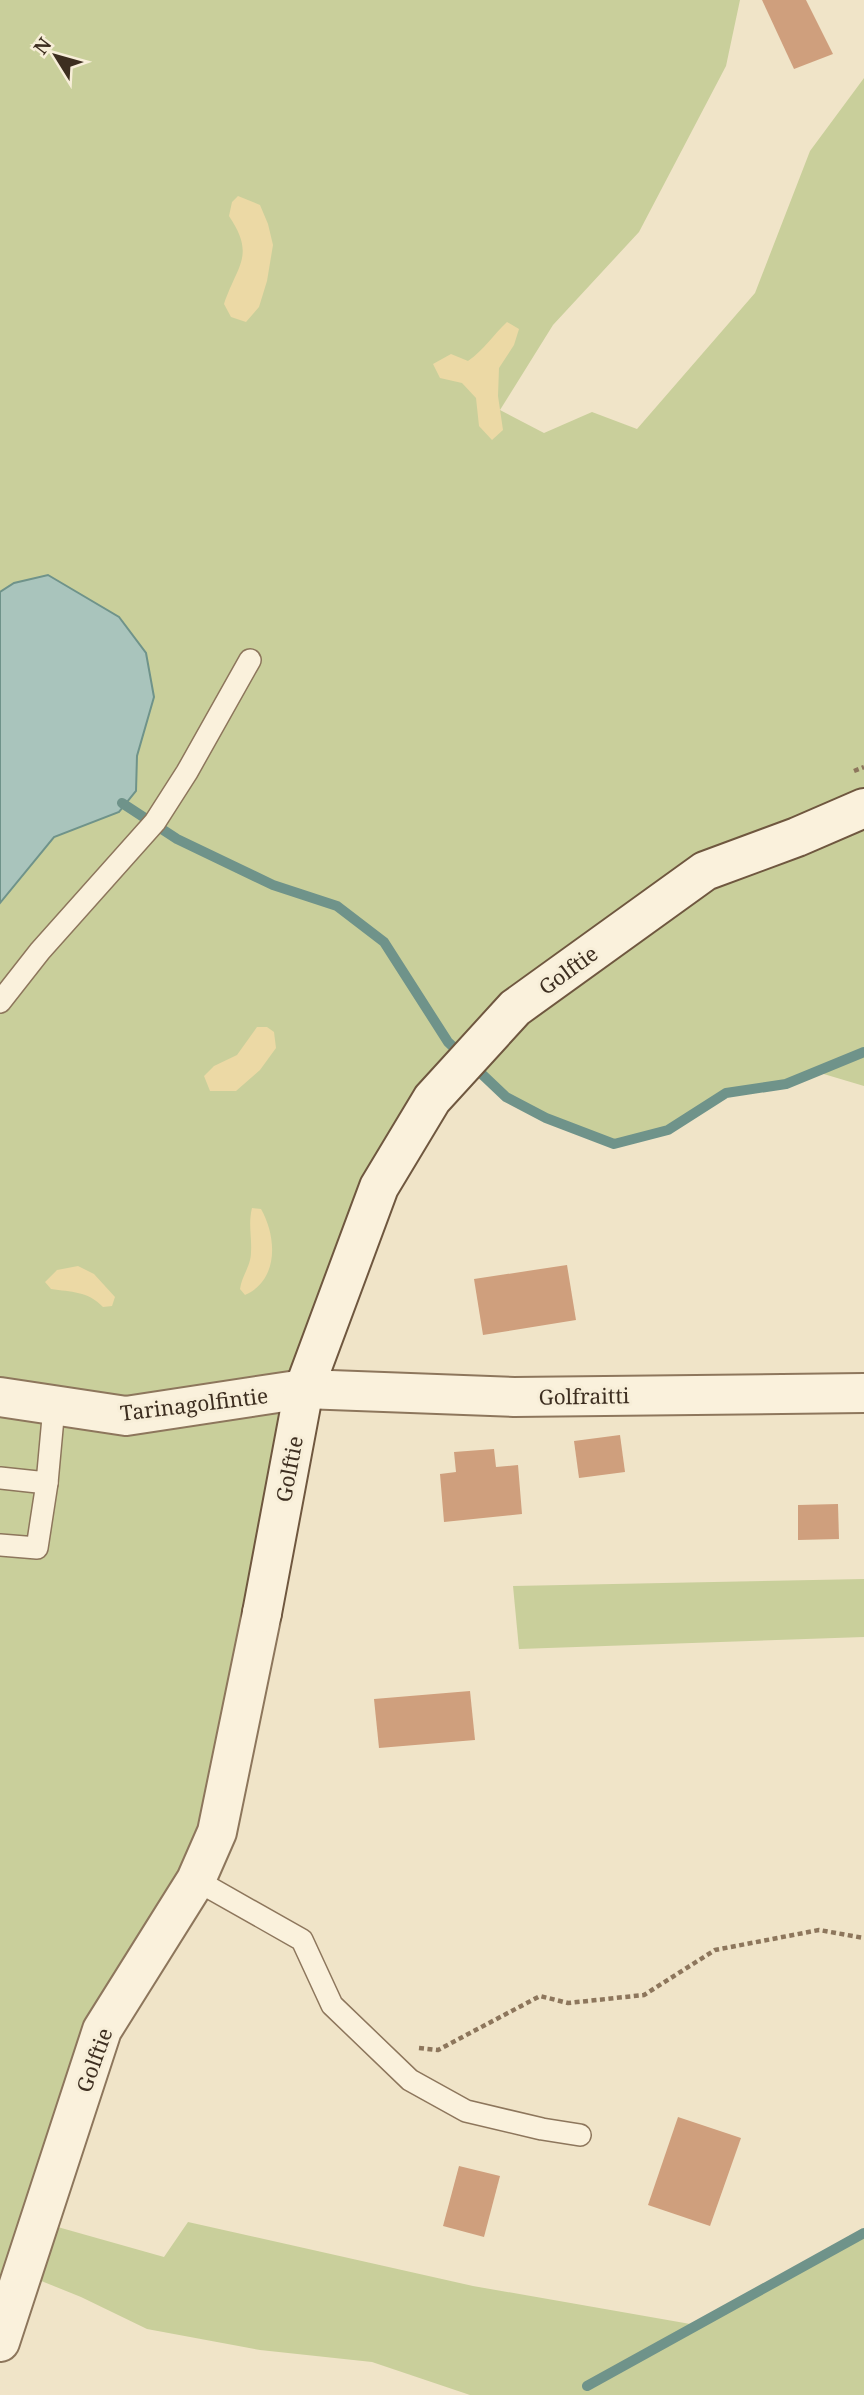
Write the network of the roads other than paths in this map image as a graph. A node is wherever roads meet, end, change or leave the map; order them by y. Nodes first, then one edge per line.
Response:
1 (250, 660) dead end
2 (864, 808) edge
3 (0, 1002) edge
4 (304, 1389) junction
5 (864, 1393) edge
6 (0, 1397) edge
7 (54, 1407) junction
8 (0, 1478) edge
9 (47, 1483) junction
10 (0, 1545) edge
11 (195, 1880) junction
12 (580, 2135) dead end
13 (0, 2342) edge

1 - 3 lane
2 - 4 street, Golftie
4 - 5 street, Golfraitti
4 - 7 street, Tarinagolfintie
4 - 11 street, Golftie
6 - 7 street, Tarinagolfintie
7 - 9 lane
8 - 9 lane
9 - 10 lane
11 - 12 lane
11 - 13 street, Golftie

